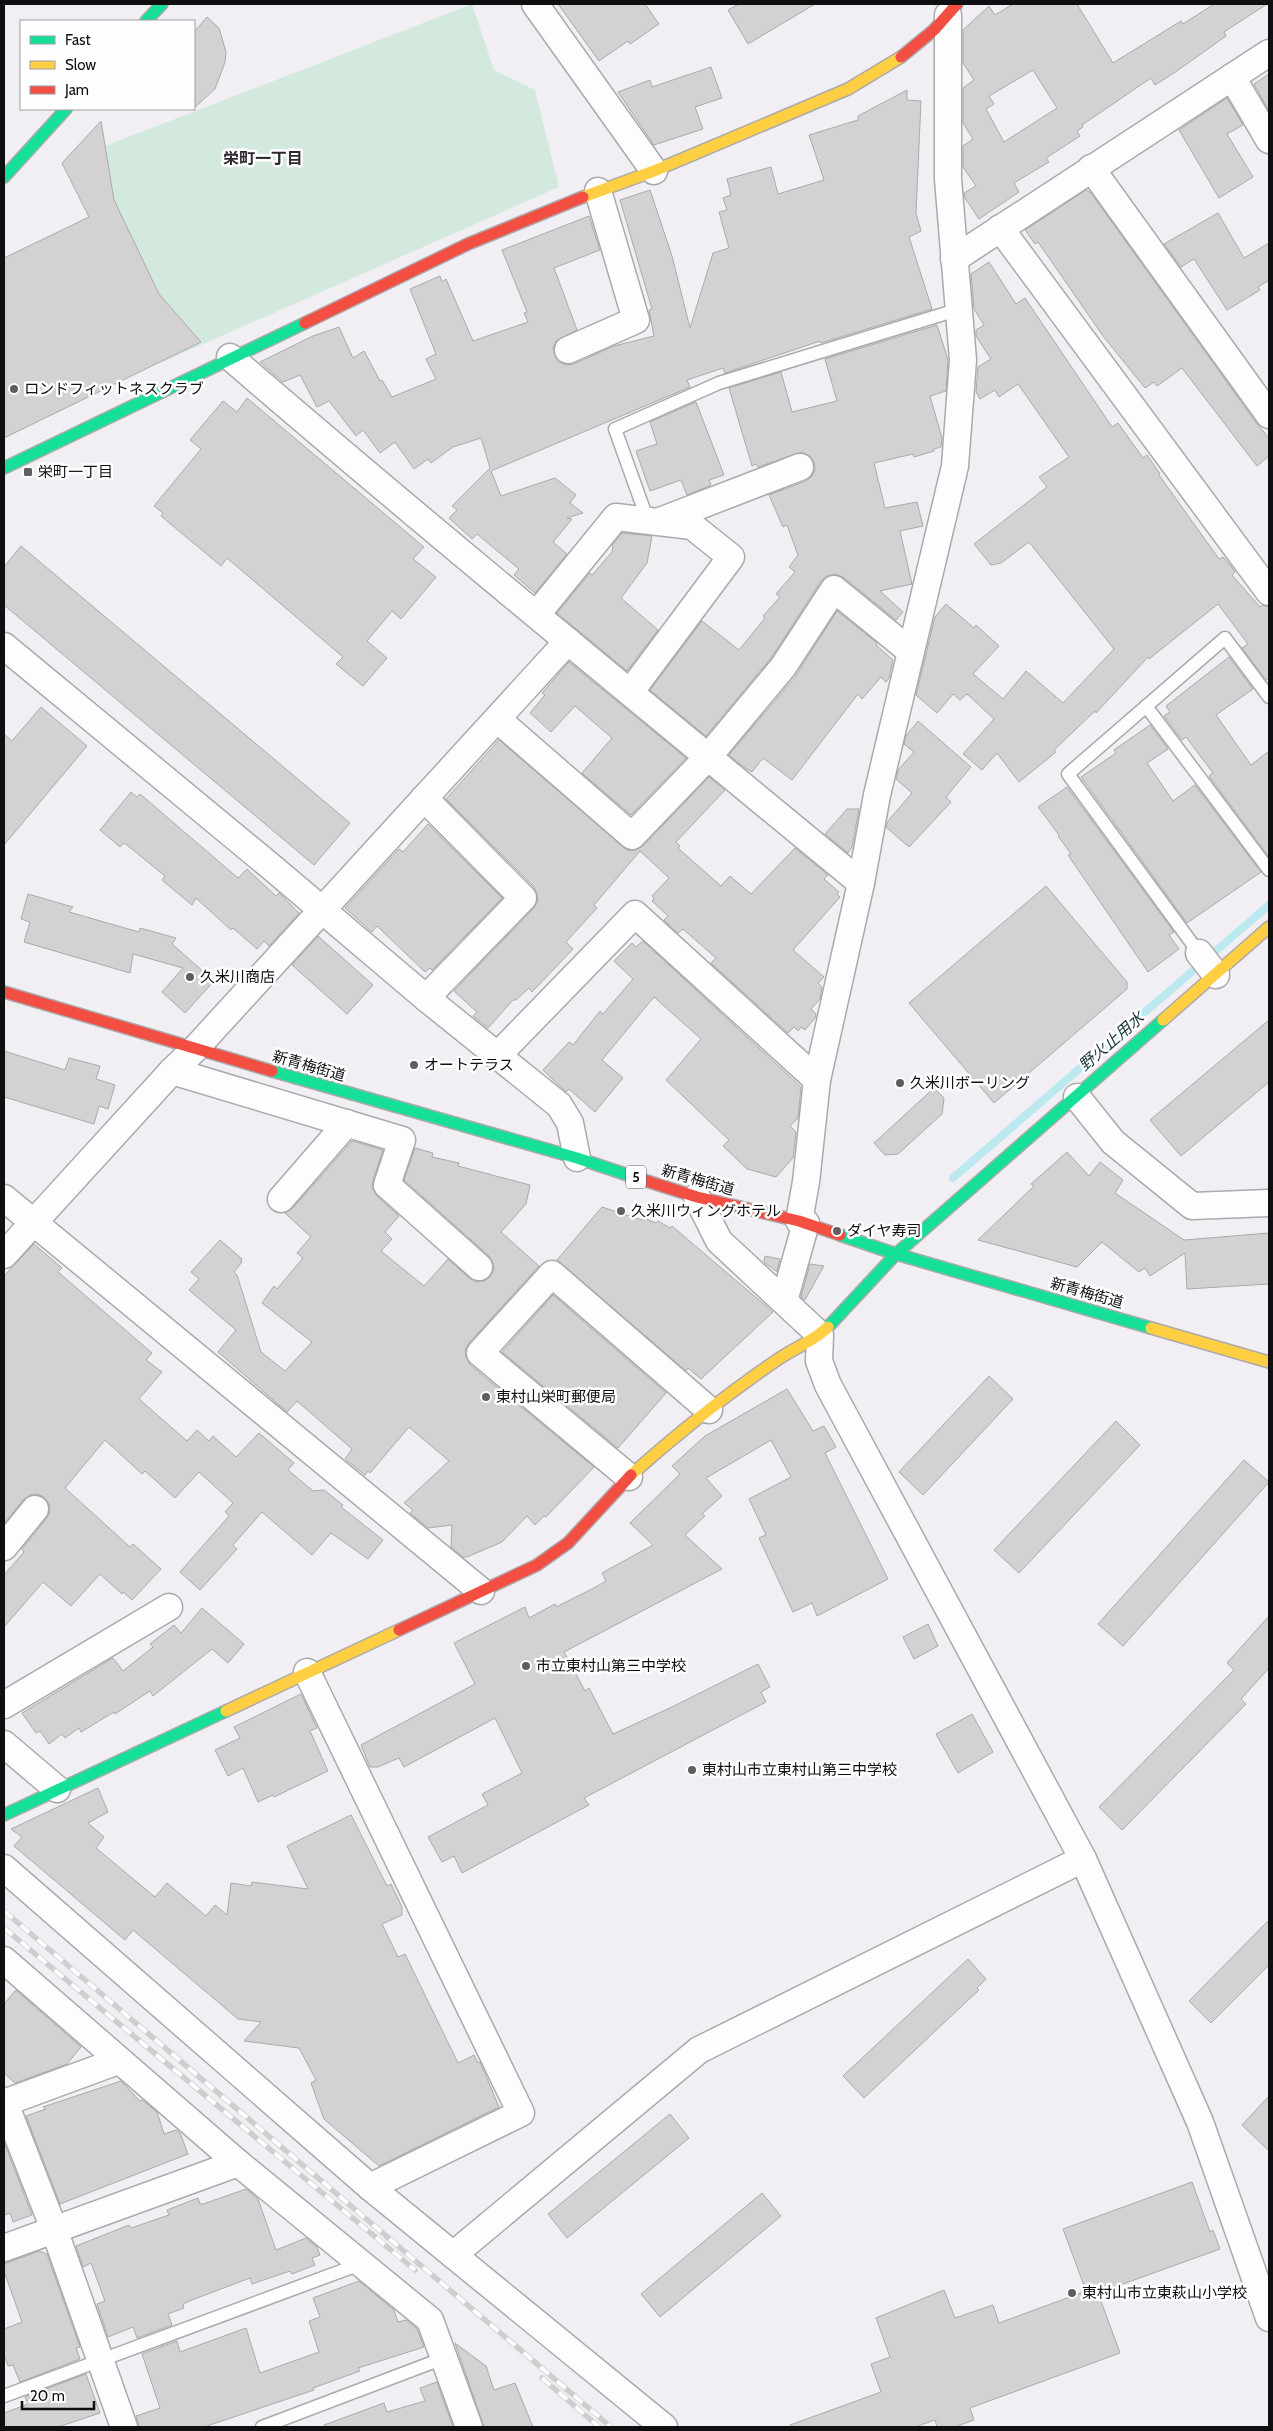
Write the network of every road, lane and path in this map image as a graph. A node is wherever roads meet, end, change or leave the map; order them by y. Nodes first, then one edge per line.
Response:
1 (162, 4) edge
2 (535, 4) edge
3 (953, 9) edge
4 (147, 20) edge
5 (1269, 53) edge
6 (1232, 77) junction
7 (65, 110) edge
8 (1269, 140) edge
9 (1092, 168) junction
10 (654, 171) junction
11 (4, 177) edge
12 (598, 191) junction
13 (1000, 228) junction
14 (954, 259) junction
15 (960, 309) junction
16 (568, 350) dead end
17 (230, 357) junction
18 (1269, 415) edge
19 (800, 467) dead end
20 (4, 468) edge
21 (652, 521) junction
22 (1269, 592) edge
23 (538, 614) junction
24 (568, 641) junction
25 (910, 650) junction
26 (7, 654) edge
27 (631, 691) junction
28 (1269, 698) edge
29 (1146, 706) junction
30 (497, 719) junction
31 (708, 757) junction
32 (424, 798) junction
33 (1269, 870) edge
34 (861, 883) junction
35 (322, 910) junction
36 (1269, 927) edge
37 (1209, 965) junction
38 (4, 992) edge
39 (426, 998) junction
40 (195, 1049) junction
41 (497, 1056) junction
42 (172, 1071) junction
43 (817, 1080) junction
44 (1077, 1097) junction
45 (347, 1123) junction
46 (577, 1158) junction
47 (697, 1197) junction
48 (4, 1198) edge
49 (280, 1200) dead end
50 (1269, 1203) edge
51 (34, 1222) junction
52 (802, 1222) junction
53 (896, 1254) junction
54 (4, 1255) edge
55 (480, 1267) dead end
56 (784, 1301) junction
57 (820, 1335) junction
58 (1269, 1362) edge
59 (708, 1410) junction
60 (629, 1477) junction
61 (35, 1509) dead end
62 (4, 1547) edge
63 (481, 1591) junction
64 (169, 1607) dead end
65 (307, 1672) junction
66 (4, 1705) edge
67 (4, 1744) edge
68 (57, 1789) junction
69 (4, 1815) edge
70 (1083, 1859) junction
71 (4, 1868) edge
72 (4, 1960) edge
73 (118, 2061) junction
74 (4, 2102) edge
75 (238, 2163) junction
76 (370, 2187) junction
77 (54, 2229) junction
78 (4, 2248) edge
79 (453, 2255) junction
80 (363, 2263) junction
81 (1269, 2318) edge
82 (444, 2358) junction
83 (100, 2360) junction
84 (4, 2396) edge
85 (124, 2427) edge
86 (262, 2427) edge
87 (469, 2427) edge
88 (664, 2427) edge

1 - 4 street
2 - 10 street
3 - 10 street
3 - 14 street
5 - 6 street
6 - 8 street
6 - 9 street
7 - 11 street
9 - 13 street
9 - 18 street
10 - 12 street
12 - 16 street
12 - 17 street
13 - 14 street
13 - 22 street
14 - 15 street
15 - 21 lane
15 - 25 street
17 - 20 street
17 - 23 street
19 - 21 street
21 - 23 street
21 - 27 street
23 - 24 street
24 - 27 street
24 - 30 street
25 - 31 street
25 - 34 street
26 - 35 street
27 - 31 street
28 - 29 lane
29 - 33 lane
29 - 37 lane
30 - 31 street
30 - 32 street
31 - 34 street
32 - 35 street
32 - 39 street
34 - 43 street
35 - 39 street
35 - 40 street
36 - 37 street
37 - 44 street
38 - 40 street, 新青梅街道 / 5
39 - 41 street
40 - 42 street
40 - 46 street, 新青梅街道 / 5
41 - 43 street
41 - 46 street
42 - 45 street
42 - 51 street
43 - 52 street
44 - 50 street
44 - 53 street
45 - 49 street
45 - 55 street
46 - 47 street, 新青梅街道 / 5
47 - 52 street, 新青梅街道 / 5
47 - 56 street
48 - 51 street
51 - 54 street
51 - 63 street
52 - 53 street, 新青梅街道 / 5
52 - 56 street
53 - 57 street
53 - 58 street, 新青梅街道 / 5
56 - 57 street
57 - 59 street
57 - 70 street
59 - 60 street
59 - 60 street
60 - 63 street
61 - 62 street
63 - 65 street
64 - 66 street
65 - 68 street
65 - 76 street
67 - 68 street
68 - 69 street
70 - 79 street
70 - 81 street
71 - 76 street
72 - 73 street
73 - 74 street
73 - 75 street
74 - 77 street
75 - 77 street
75 - 80 street
76 - 79 street
77 - 78 street
77 - 83 street
79 - 88 street
80 - 82 street
80 - 83 lane
82 - 86 lane
82 - 87 street
83 - 84 lane
83 - 85 street

